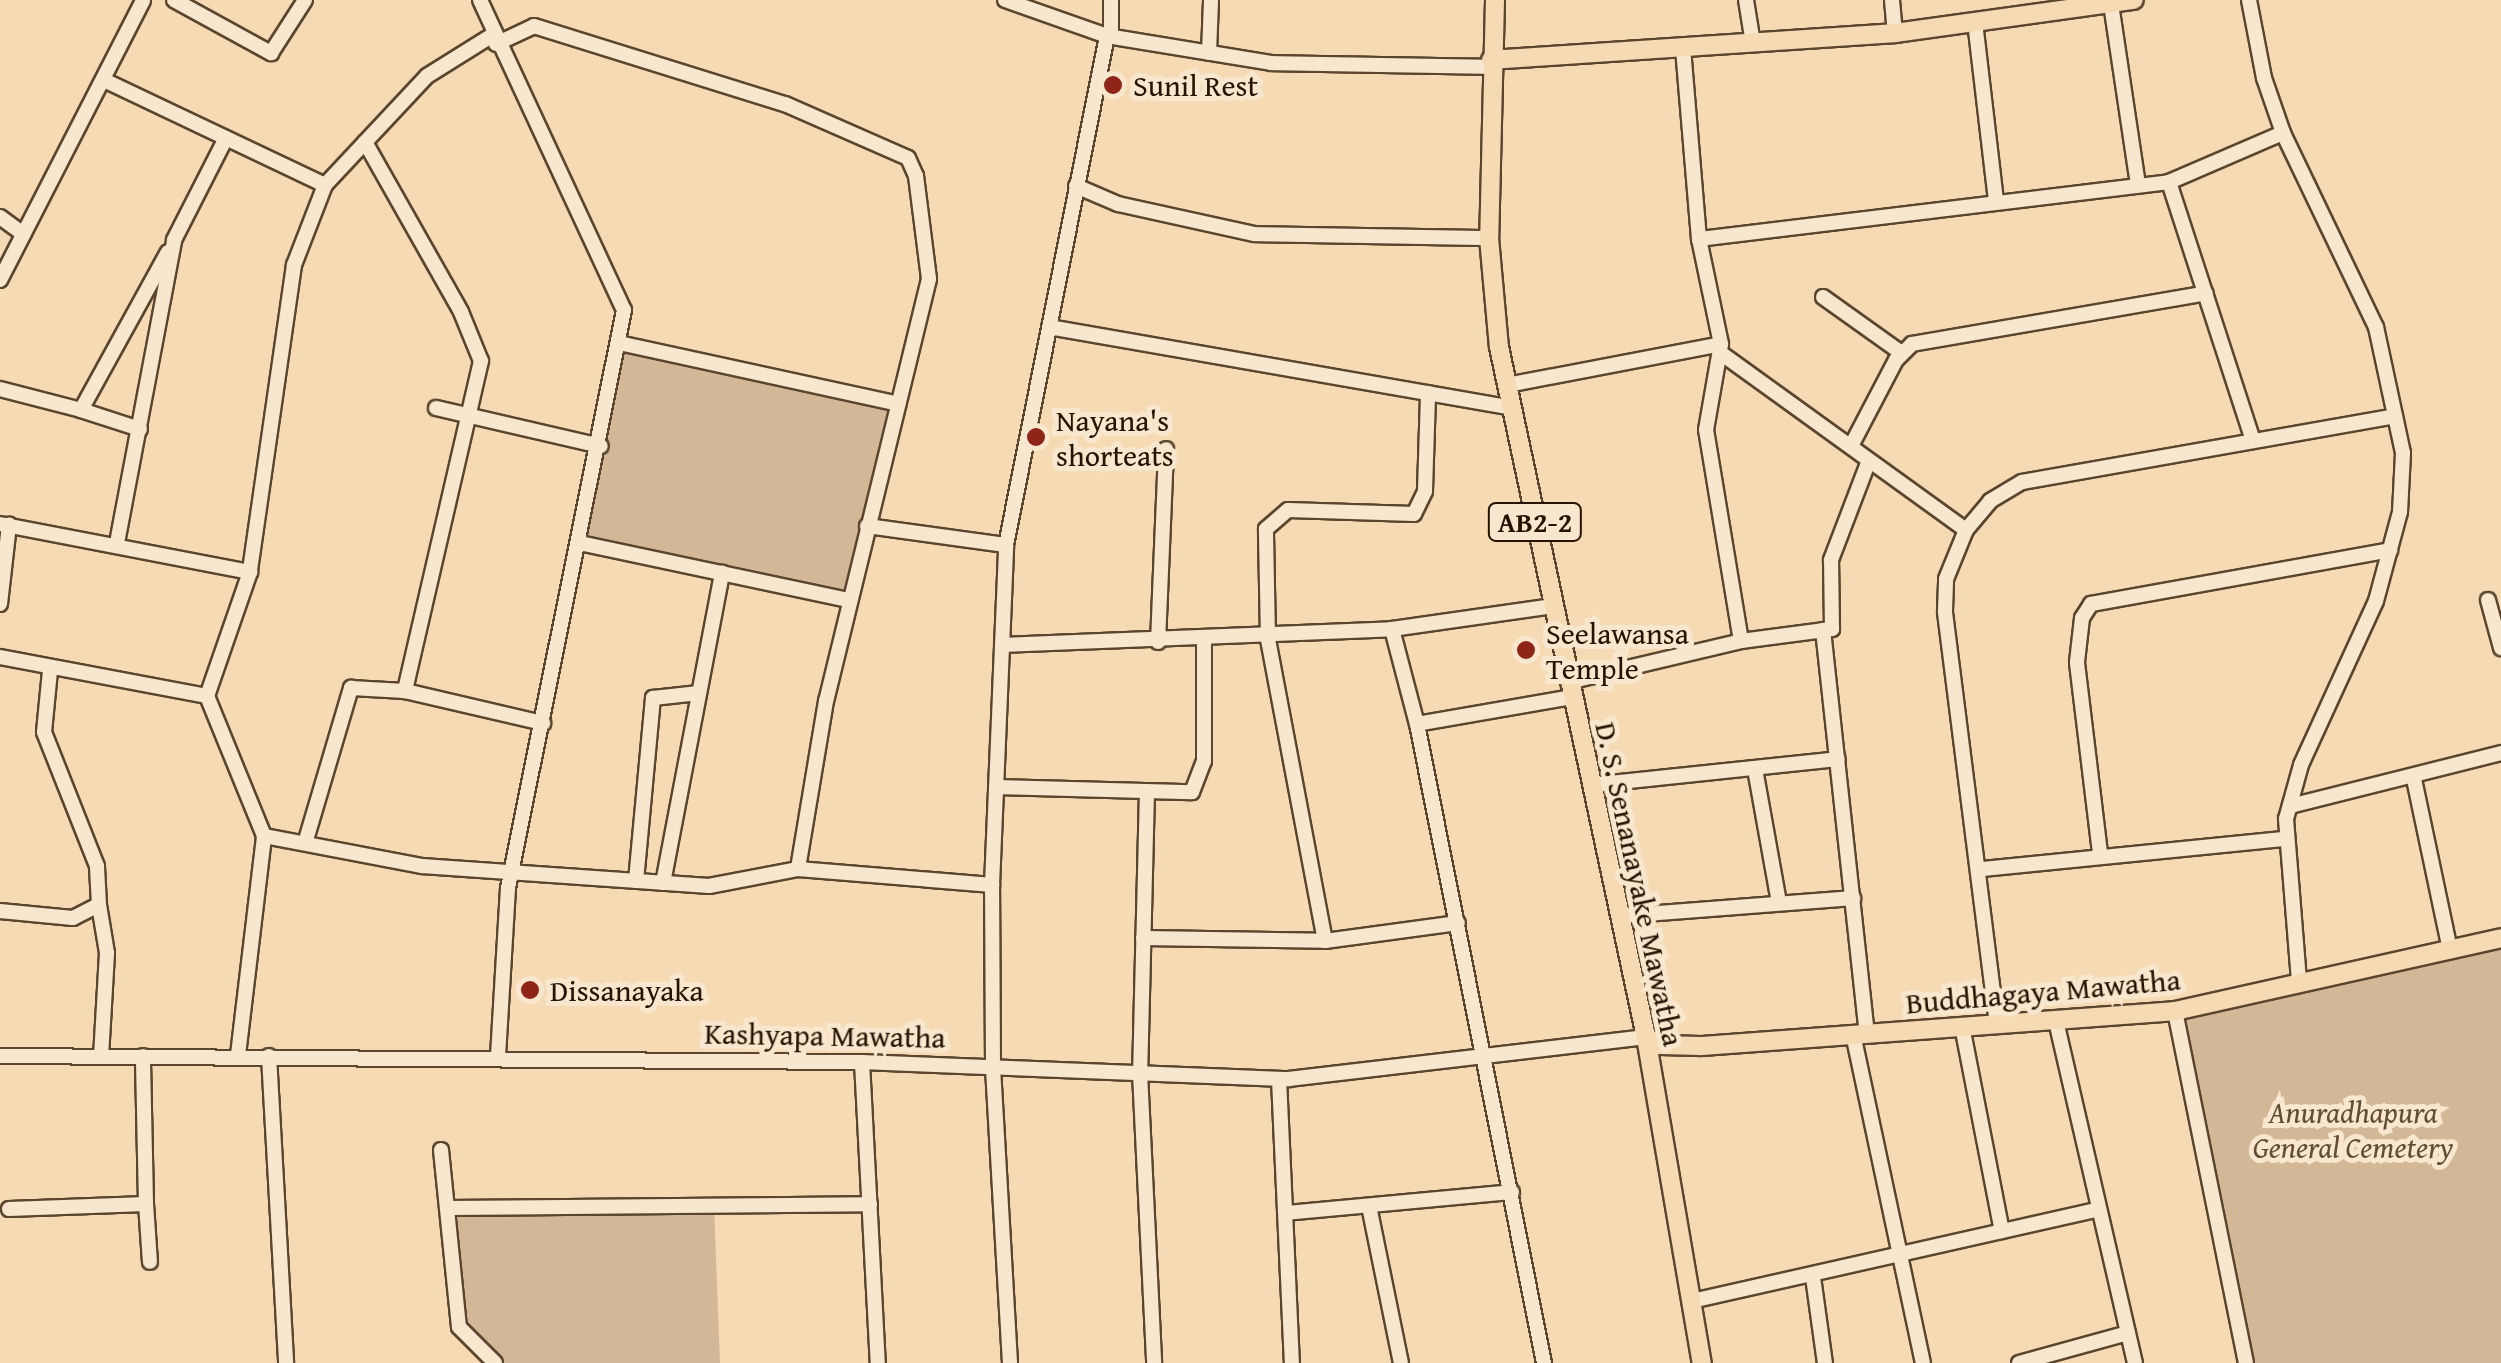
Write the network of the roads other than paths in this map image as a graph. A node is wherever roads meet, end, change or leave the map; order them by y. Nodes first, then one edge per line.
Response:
1 (142, 0) edge
2 (174, 0) edge
3 (305, 0) edge
4 (480, 0) edge
5 (1005, 0) edge
6 (1111, 0) edge
7 (1210, 0) edge
8 (1495, 0) edge
9 (1746, 0) edge
10 (1892, 0) edge
11 (2134, 0) edge
12 (2249, 0) edge
13 (2111, 4) junction
14 (2018, 8) edge
15 (1974, 22) junction
16 (1895, 33) junction
17 (1109, 37) junction
18 (494, 40) junction
19 (1752, 44) junction
20 (1683, 49) junction
21 (1209, 53) junction
22 (1491, 64) junction
23 (106, 81) junction
24 (2283, 133) junction
25 (226, 138) junction
26 (366, 142) junction
27 (2168, 182) junction
28 (2138, 184) junction
29 (325, 185) junction
30 (1076, 186) junction
31 (1996, 202) junction
32 (0, 217) edge
33 (23, 234) junction
34 (1489, 238) junction
35 (1699, 239) junction
36 (174, 240) junction
37 (0, 280) edge
38 (2206, 293) junction
39 (1824, 298) dead end
40 (1049, 327) junction
41 (618, 343) junction
42 (1721, 350) junction
43 (1900, 352) junction
44 (1507, 385) junction
45 (0, 389) edge
46 (1428, 393) junction
47 (898, 404) junction
48 (436, 408) dead end
49 (1511, 408) junction
50 (81, 410) junction
51 (2395, 416) junction
52 (470, 417) junction
53 (140, 429) junction
54 (2252, 441) junction
55 (601, 446) junction
56 (1850, 446) junction
57 (1166, 448) dead end
58 (1868, 463) junction
59 (4, 524) edge
60 (867, 526) junction
61 (1966, 530) junction
62 (117, 543) junction
63 (580, 543) junction
64 (1006, 545) junction
65 (2390, 550) junction
66 (250, 572) junction
67 (722, 573) junction
68 (849, 600) junction
69 (2488, 600) dead end
70 (0, 604) edge
71 (1553, 606) junction
72 (1392, 630) junction
73 (1823, 630) junction
74 (1268, 638) junction
75 (1741, 641) junction
76 (1158, 642) junction
77 (1204, 642) junction
78 (1002, 645) junction
79 (2501, 648) edge
80 (0, 657) edge
81 (50, 671) junction
82 (1570, 689) junction
83 (404, 691) junction
84 (699, 693) junction
85 (207, 696) junction
86 (543, 723) junction
87 (1417, 724) junction
88 (2501, 753) edge
89 (1838, 759) junction
90 (1755, 770) junction
91 (2414, 779) junction
92 (1591, 785) junction
93 (996, 787) junction
94 (1148, 791) junction
95 (2290, 806) junction
96 (264, 836) junction
97 (2284, 838) junction
98 (306, 840) junction
99 (2100, 853) junction
100 (798, 869) junction
101 (1982, 869) junction
102 (511, 872) junction
103 (636, 881) junction
104 (663, 883) junction
105 (992, 885) junction
106 (1853, 898) junction
107 (1779, 902) junction
108 (99, 905) junction
109 (0, 911) edge
110 (1620, 916) junction
111 (1458, 923) junction
112 (1144, 938) junction
113 (2501, 938) edge
114 (1325, 941) junction
115 (2450, 950) junction
116 (2299, 982) junction
117 (2175, 1011) junction
118 (2056, 1021) junction
119 (1996, 1024) junction
120 (1962, 1026) junction
121 (1860, 1034) junction
122 (1646, 1036) junction
123 (1481, 1052) junction
124 (238, 1055) junction
125 (0, 1056) edge
126 (101, 1056) junction
127 (144, 1056) junction
128 (269, 1056) junction
129 (498, 1057) junction
130 (862, 1062) junction
131 (992, 1067) junction
132 (1140, 1073) junction
133 (1279, 1079) junction
134 (441, 1150) dead end
135 (1512, 1192) junction
136 (146, 1204) junction
137 (870, 1204) junction
138 (1369, 1206) junction
139 (447, 1208) junction
140 (2099, 1208) junction
141 (9, 1209) dead end
142 (1286, 1213) junction
143 (2002, 1231) junction
144 (1900, 1258) junction
145 (150, 1262) dead end
146 (1813, 1277) junction
147 (1692, 1301) junction
148 (2128, 1333) junction
149 (286, 1363) edge
150 (494, 1363) edge
151 (878, 1363) edge
152 (1010, 1363) edge
153 (1154, 1363) edge
154 (1292, 1363) edge
155 (1401, 1363) edge
156 (1544, 1363) edge
157 (1702, 1363) edge
158 (1826, 1363) edge
159 (1923, 1363) edge
160 (2019, 1363) edge
161 (2135, 1363) edge
162 (2246, 1363) edge

1 - 23 street
2 - 3 street
4 - 18 street
5 - 17 street
6 - 17 street
7 - 21 street
8 - 22 main road, D. S. Senanayake Mawatha / AB2-2
9 - 19 street
10 - 16 street
11 - 13 main road
12 - 24 street
13 - 14 main road
13 - 28 street
14 - 15 main road
15 - 16 main road
15 - 31 street
16 - 19 main road
17 - 21 street
17 - 30 street
18 - 26 street
18 - 41 street
18 - 47 street
19 - 20 main road
20 - 22 main road
20 - 35 street
21 - 22 street
22 - 34 main road, D. S. Senanayake Mawatha / AB2-2
23 - 25 street
23 - 33 street
24 - 27 street
24 - 51 street
25 - 29 street
25 - 36 street
26 - 29 street
26 - 52 street
27 - 28 street
27 - 38 street
28 - 31 street
29 - 66 street
30 - 34 street
30 - 40 street
31 - 35 street
32 - 33 street
33 - 37 street
34 - 44 main road, D. S. Senanayake Mawatha / AB2-2
35 - 42 street
36 - 50 street
36 - 53 street
38 - 43 street
38 - 54 street
39 - 43 street
40 - 46 street
40 - 64 street
41 - 47 street
41 - 55 street
42 - 44 street
42 - 56 street
42 - 75 street
43 - 56 street
44 - 49 main road, D. S. Senanayake Mawatha / AB2-2
45 - 50 street
46 - 49 street
46 - 74 street
47 - 60 street
48 - 52 street
49 - 71 main road, D. S. Senanayake Mawatha / AB2-2
50 - 53 street
51 - 54 street
51 - 65 street
52 - 55 street
52 - 83 street
53 - 62 street
54 - 61 street
55 - 63 street
56 - 58 street
57 - 76 street
58 - 61 street
58 - 73 street
59 - 62 street
59 - 70 street
60 - 64 street
60 - 68 street
61 - 101 street
62 - 66 street
63 - 67 street
63 - 86 street
64 - 78 street
65 - 95 street
65 - 99 street
66 - 85 street
67 - 68 street
67 - 84 street
68 - 100 street
69 - 79 street
71 - 72 street
71 - 82 main road, D. S. Senanayake Mawatha / AB2-2
72 - 74 street
72 - 87 street
73 - 75 street
73 - 89 street
74 - 77 street
74 - 114 street
75 - 82 street
76 - 77 street
76 - 78 street
77 - 94 street
78 - 93 street
80 - 81 street
81 - 85 street
81 - 108 street
82 - 87 street
82 - 92 main road, D. S. Senanayake Mawatha / AB2-2
83 - 86 street
83 - 98 street
84 - 103 street
84 - 104 street
85 - 96 street
86 - 102 street
87 - 111 street
88 - 91 street
89 - 90 street
89 - 106 street
90 - 92 street
90 - 107 street
91 - 95 street
91 - 115 street
92 - 110 main road, D. S. Senanayake Mawatha / AB2-2
93 - 94 street
93 - 105 street
94 - 112 street
95 - 97 street
96 - 98 street
96 - 124 street
97 - 99 street
97 - 116 street
98 - 102 street
99 - 101 street
100 - 104 street
100 - 105 street
101 - 119 street
102 - 103 street
102 - 129 street
103 - 104 street
105 - 131 street
106 - 107 street
106 - 121 street
107 - 110 street
108 - 109 street
108 - 126 street
110 - 122 main road, D. S. Senanayake Mawatha / AB2-2
111 - 114 street
111 - 123 street
112 - 114 street
112 - 132 street
113 - 115 main road, Buddhagaya Mawatha
115 - 116 main road, Buddhagaya Mawatha
116 - 117 main road, Buddhagaya Mawatha
117 - 118 main road, Buddhagaya Mawatha
117 - 162 street
118 - 119 main road, Buddhagaya Mawatha
118 - 140 street
119 - 120 main road, Buddhagaya Mawatha
120 - 121 main road, Buddhagaya Mawatha
120 - 143 street
121 - 122 main road, Buddhagaya Mawatha
121 - 144 street
122 - 123 street, Kashyapa Mawatha
122 - 147 main road, D. S. Senanayake Mawatha
123 - 133 street, Kashyapa Mawatha
123 - 135 street
124 - 127 street, Kashyapa Mawatha
124 - 128 street, Kashyapa Mawatha
125 - 126 street, Kashyapa Mawatha
126 - 127 street, Kashyapa Mawatha
127 - 136 street
128 - 129 street, Kashyapa Mawatha
128 - 149 street
129 - 130 street, Kashyapa Mawatha
130 - 131 street, Kashyapa Mawatha
130 - 137 street
131 - 132 street, Kashyapa Mawatha
131 - 152 street
132 - 133 street, Kashyapa Mawatha
132 - 153 street
133 - 142 street
134 - 139 street
135 - 138 street
135 - 156 street
136 - 141 street
136 - 145 street
137 - 139 street
137 - 151 street
138 - 142 street
138 - 155 street
139 - 150 street
140 - 143 street
140 - 148 street
142 - 154 street
143 - 144 street
144 - 146 street
144 - 159 street
146 - 147 street
146 - 158 street
147 - 157 main road, D. S. Senanayake Mawatha
148 - 160 street
148 - 161 street

